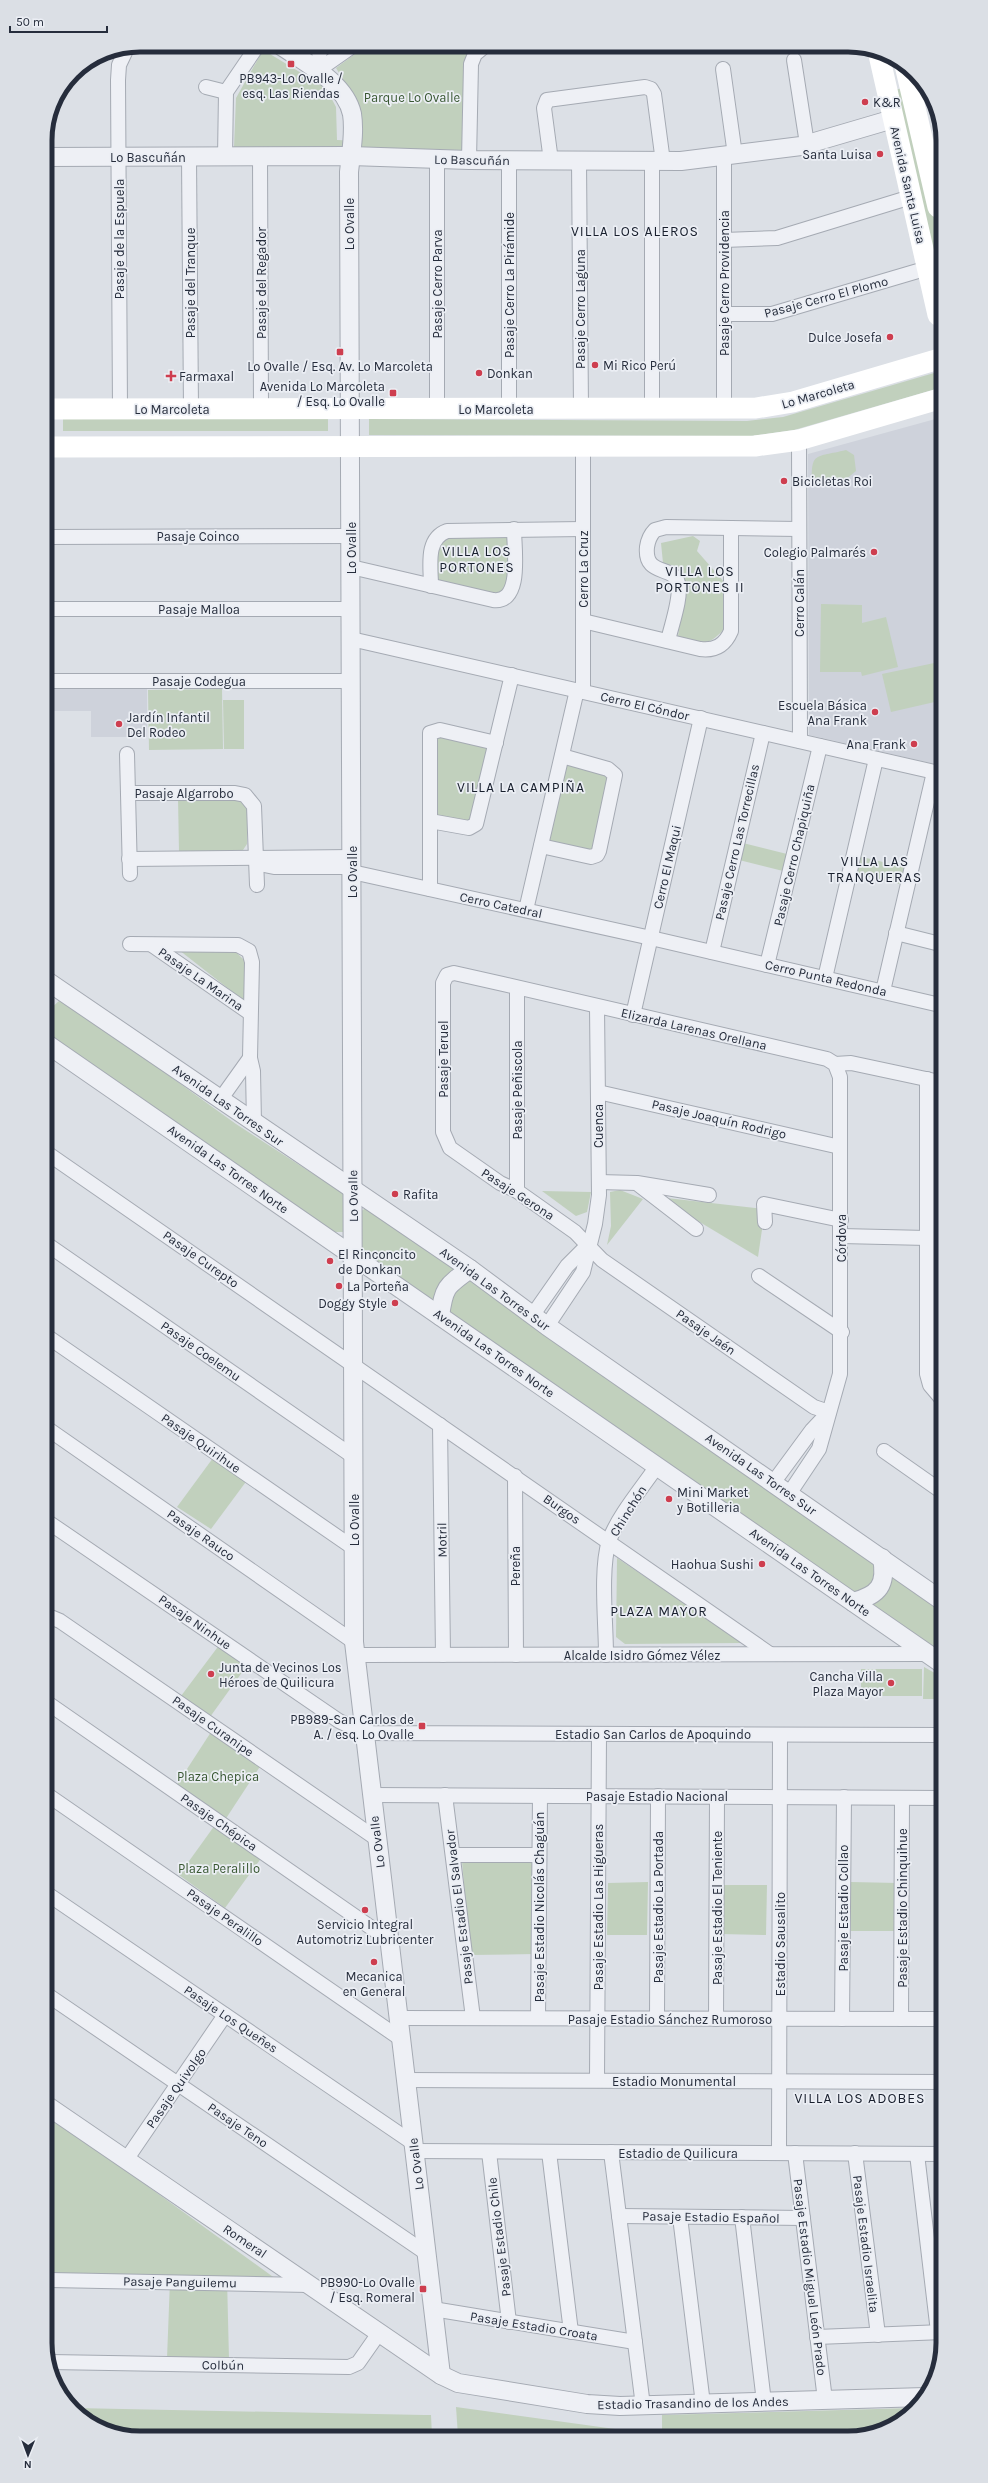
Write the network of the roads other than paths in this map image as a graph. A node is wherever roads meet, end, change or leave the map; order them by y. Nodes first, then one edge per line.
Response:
1 (253, 52) edge
2 (290, 52) edge
3 (320, 52) edge
4 (344, 52) edge
5 (476, 52) edge
6 (125, 54) edge
7 (880, 59) edge
8 (794, 60) dead end
9 (723, 69) dead end
10 (901, 70) edge
11 (317, 71) junction
12 (883, 75) junction
13 (909, 77) edge
14 (206, 88) dead end
15 (226, 92) junction
16 (893, 119) junction
17 (807, 144) junction
18 (260, 156) junction
19 (351, 156) junction
20 (729, 156) junction
21 (52, 157) edge
22 (118, 157) junction
23 (189, 157) junction
24 (225, 157) junction
25 (437, 159) junction
26 (469, 160) junction
27 (509, 161) junction
28 (551, 161) junction
29 (579, 161) junction
30 (657, 162) junction
31 (911, 197) junction
32 (936, 198) edge
33 (724, 240) junction
34 (928, 268) junction
35 (936, 306) edge
36 (724, 314) junction
37 (936, 360) edge
38 (936, 400) edge
39 (52, 409) edge
40 (120, 409) junction
41 (191, 409) junction
42 (261, 409) junction
43 (349, 409) junction
44 (437, 409) junction
45 (509, 409) junction
46 (581, 409) junction
47 (652, 409) junction
48 (724, 409) junction
49 (799, 440) junction
50 (583, 446) junction
51 (52, 447) edge
52 (350, 447) junction
53 (731, 528) junction
54 (514, 529) junction
55 (583, 529) junction
56 (799, 529) junction
57 (351, 536) junction
58 (52, 537) edge
59 (351, 567) junction
60 (431, 586) junction
61 (52, 609) edge
62 (351, 609) junction
63 (583, 621) junction
64 (351, 638) junction
65 (668, 641) junction
66 (512, 675) junction
67 (52, 681) edge
68 (351, 681) junction
69 (580, 691) junction
70 (701, 718) junction
71 (763, 732) junction
72 (800, 741) junction
73 (496, 743) junction
74 (820, 746) junction
75 (127, 754) dead end
76 (562, 756) junction
77 (876, 759) junction
78 (936, 772) edge
79 (936, 776) edge
80 (128, 793) junction
81 (430, 821) junction
82 (541, 846) junction
83 (129, 859) junction
84 (255, 859) junction
85 (352, 865) junction
86 (130, 874) dead end
87 (257, 885) dead end
88 (430, 889) junction
89 (526, 910) junction
90 (896, 933) junction
91 (651, 938) junction
92 (936, 943) edge
93 (130, 944) dead end
94 (152, 945) junction
95 (712, 952) junction
96 (768, 965) junction
97 (447, 975) joint
98 (825, 978) junction
99 (52, 984) edge
100 (517, 988) junction
101 (883, 992) junction
102 (936, 1004) edge
103 (597, 1007) junction
104 (250, 1014) junction
105 (633, 1015) junction
106 (52, 1047) edge
107 (250, 1058) junction
108 (835, 1064) junction
109 (934, 1081) edge
110 (598, 1092) junction
111 (220, 1100) junction
112 (254, 1123) junction
113 (446, 1144) joint
114 (840, 1147) junction
115 (52, 1156) edge
116 (934, 1156) edge
117 (599, 1182) junction
118 (637, 1183) junction
119 (517, 1191) junction
120 (353, 1192) junction
121 (709, 1195) dead end
122 (841, 1220) junction
123 (765, 1222) dead end
124 (696, 1229) dead end
125 (841, 1236) junction
126 (934, 1240) edge
127 (589, 1244) junction
128 (52, 1248) edge
129 (354, 1256) junction
130 (470, 1269) junction
131 (759, 1276) dead end
132 (440, 1316) junction
133 (532, 1316) junction
134 (547, 1326) junction
135 (934, 1330) edge
136 (842, 1332) junction
137 (52, 1340) edge
138 (354, 1365) junction
139 (936, 1393) edge
140 (830, 1412) junction
141 (440, 1424) junction
142 (52, 1432) edge
143 (806, 1438) junction
144 (820, 1449) junction
145 (884, 1451) dead end
146 (354, 1457) junction
147 (657, 1466) junction
148 (515, 1476) junction
149 (773, 1483) junction
150 (936, 1487) edge
151 (789, 1494) junction
152 (52, 1525) edge
153 (609, 1542) junction
154 (354, 1549) junction
155 (882, 1558) junction
156 (936, 1596) edge
157 (853, 1602) junction
158 (52, 1618) edge
159 (355, 1648) junction
160 (770, 1654) junction
161 (443, 1655) junction
162 (516, 1655) junction
163 (606, 1655) junction
164 (935, 1658) edge
165 (52, 1706) edge
166 (364, 1733) junction
167 (599, 1734) junction
168 (780, 1735) junction
169 (936, 1735) edge
170 (372, 1795) junction
171 (446, 1795) junction
172 (540, 1796) junction
173 (599, 1796) junction
174 (658, 1796) junction
175 (717, 1797) junction
176 (780, 1797) junction
177 (844, 1797) junction
178 (52, 1798) edge
179 (902, 1798) junction
180 (936, 1798) edge
181 (377, 1839) junction
182 (453, 1855) junction
183 (539, 1856) junction
184 (52, 1897) edge
185 (389, 1940) junction
186 (52, 1998) edge
187 (225, 2016) junction
188 (398, 2018) junction
189 (473, 2018) junction
190 (538, 2018) junction
191 (598, 2018) junction
192 (658, 2018) junction
193 (716, 2019) junction
194 (780, 2019) junction
195 (842, 2019) junction
196 (901, 2019) junction
197 (936, 2019) edge
198 (401, 2039) junction
199 (406, 2080) junction
200 (597, 2080) junction
201 (780, 2081) junction
202 (936, 2082) edge
203 (178, 2084) junction
204 (52, 2109) edge
205 (414, 2147) junction
206 (489, 2152) junction
207 (549, 2152) junction
208 (611, 2152) junction
209 (779, 2153) junction
210 (795, 2153) junction
211 (855, 2154) junction
212 (917, 2154) junction
213 (936, 2154) edge
214 (126, 2160) junction
215 (619, 2216) junction
216 (680, 2217) junction
217 (742, 2217) junction
218 (803, 2218) junction
219 (426, 2253) junction
220 (52, 2280) edge
221 (310, 2285) junction
222 (936, 2295) edge
223 (433, 2310) junction
224 (509, 2322) junction
225 (571, 2332) junction
226 (936, 2332) edge
227 (379, 2333) junction
228 (878, 2335) junction
229 (818, 2337) junction
230 (635, 2342) junction
231 (55, 2362) edge
232 (441, 2375) junction
233 (917, 2397) edge
234 (825, 2400) junction
235 (764, 2402) junction
236 (703, 2404) junction
237 (643, 2406) junction

1 - 15 street
2 - 11 street, Lo Ovalle
3 - 11 street
4 - 11 street
5 - 26 street
6 - 22 street, Pasaje de la Espuela
7 - 12 main road, Avenida Santa Luisa
8 - 17 street
9 - 20 street, Pasaje Cerro Providencia
10 - 12 street
11 - 19 street, Lo Ovalle
12 - 16 main road, Avenida Santa Luisa
13 - 32 main road, Avenida Santa Luisa
14 - 15 street
15 - 24 street
16 - 17 street, Lo Bascuñán
16 - 31 main road, Avenida Santa Luisa
17 - 20 street, Lo Bascuñán
18 - 19 street, Lo Bascuñán
18 - 24 street, Lo Bascuñán
18 - 42 street, Pasaje del Regador
19 - 25 street, Lo Bascuñán
19 - 43 street, Lo Ovalle
20 - 30 street, Lo Bascuñán
20 - 33 street, Pasaje Cerro Providencia
21 - 22 street, Lo Bascuñán
22 - 23 street, Lo Bascuñán
22 - 40 street, Pasaje de la Espuela
23 - 24 street, Lo Bascuñán
23 - 41 street, Pasaje del Tranque
25 - 26 street, Lo Bascuñán
25 - 44 street, Pasaje Cerro Parva
26 - 27 street, Lo Bascuñán
27 - 28 street, Lo Bascuñán
27 - 45 street, Pasaje Cerro La Pirámide
28 - 29 street, Lo Bascuñán
28 - 30 street
29 - 30 street, Lo Bascuñán
29 - 46 street, Pasaje Cerro Laguna
30 - 47 street
31 - 33 street
31 - 34 main road, Avenida Santa Luisa
33 - 36 street, Pasaje Cerro Providencia
34 - 35 main road, Avenida Santa Luisa
34 - 36 street, Pasaje Cerro El Plomo
36 - 48 street, Pasaje Cerro Providencia
37 - 48 main road, Lo Marcoleta
38 - 49 main road
39 - 40 main road, Lo Marcoleta
40 - 41 main road, Lo Marcoleta
41 - 42 main road, Lo Marcoleta
42 - 43 main road, Lo Marcoleta
43 - 44 main road, Lo Marcoleta
43 - 52 street, Lo Ovalle
44 - 45 main road, Lo Marcoleta
45 - 46 main road, Lo Marcoleta
46 - 47 main road, Lo Marcoleta
47 - 48 main road, Lo Marcoleta
49 - 50 main road
49 - 56 street, Cerro Calán
50 - 52 main road
50 - 55 street, Cerro La Cruz
51 - 52 main road
52 - 57 street, Lo Ovalle
53 - 56 street
53 - 65 street
53 - 65 street
54 - 55 street
54 - 60 street
54 - 60 street
55 - 63 street, Cerro La Cruz
56 - 72 street, Cerro Calán
57 - 58 street, Pasaje Coinco
57 - 59 street, Lo Ovalle
59 - 60 street
59 - 62 street, Lo Ovalle
61 - 62 street, Pasaje Malloa
62 - 64 street, Lo Ovalle
63 - 65 street
63 - 69 street, Cerro La Cruz
64 - 66 street, Cerro El Cóndor
64 - 68 street, Lo Ovalle
66 - 69 street, Cerro El Cóndor
66 - 73 street
67 - 68 street, Pasaje Codegua
68 - 85 street, Lo Ovalle
69 - 70 street, Cerro El Cóndor
69 - 76 street, Cerro La Cruz
70 - 71 street, Cerro El Cóndor
70 - 91 street, Cerro El Maqui
71 - 72 street, Cerro El Cóndor
71 - 95 street, Pasaje Cerro Las Torrecillas
72 - 74 street, Cerro El Cóndor
73 - 81 street
73 - 81 street
74 - 77 street, Cerro El Cóndor
74 - 96 street, Pasaje Cerro Chapiquiña
75 - 80 street, Pasaje Algarrobo
76 - 82 street, Cerro La Cruz
76 - 82 street
77 - 78 street, Cerro El Cóndor
77 - 98 street
79 - 90 street
80 - 83 street, Pasaje Algarrobo
80 - 84 street, Pasaje Algarrobo
81 - 88 street
82 - 89 street, Cerro La Cruz
83 - 84 street
83 - 86 street, Pasaje Algarrobo
84 - 85 street
84 - 87 street, Pasaje Algarrobo
85 - 88 street, Cerro Catedral
85 - 120 street, Lo Ovalle
88 - 89 street, Cerro Catedral
89 - 91 street, Cerro Catedral
90 - 92 street
90 - 101 street
91 - 95 street, Cerro Catedral
91 - 105 street, Cerro El Maqui
93 - 94 street, Pasaje La Marina
94 - 104 street, Pasaje La Marina
94 - 104 street, Pasaje La Marina
95 - 96 street, Cerro Punta Redonda
96 - 98 street, Cerro Punta Redonda
97 - 100 street, Elizarda Larenas Orellana
97 - 113 street, Pasaje Teruel
98 - 101 street, Cerro Punta Redonda
99 - 111 street, Avenida Las Torres Sur
100 - 103 street, Elizarda Larenas Orellana
100 - 119 street, Pasaje Peñiscola
101 - 102 street, Cerro Punta Redonda
103 - 105 street, Elizarda Larenas Orellana
103 - 110 street, Cuenca
104 - 107 street, Pasaje La Marina
105 - 108 street, Elizarda Larenas Orellana
106 - 129 street, Avenida Las Torres Norte
107 - 111 street
107 - 112 street, Pasaje La Marina
108 - 109 street, Elizarda Larenas Orellana
108 - 114 street, Córdova
109 - 116 street
110 - 114 street, Pasaje Joaquín Rodrigo
110 - 117 street, Cuenca
111 - 112 street, Avenida Las Torres Sur
112 - 120 street, Avenida Las Torres Sur
113 - 119 street, Pasaje Gerona
114 - 122 street, Córdova
115 - 138 street, Pasaje Curepto
116 - 126 street
117 - 118 street
117 - 127 street, Cuenca
118 - 121 street
118 - 124 street
119 - 127 street, Pasaje Gerona
120 - 129 street, Lo Ovalle
120 - 130 street, Avenida Las Torres Sur
122 - 123 street
122 - 125 street, Córdova
125 - 126 street
125 - 136 street, Córdova
126 - 135 street
127 - 133 street, Cuenca
127 - 134 street, Cuenca
127 - 140 street, Pasaje Jaén
128 - 146 street, Pasaje Coelemu
129 - 132 street, Avenida Las Torres Norte
129 - 138 street, Lo Ovalle
130 - 132 street
130 - 133 street, Avenida Las Torres Sur
131 - 136 street
132 - 147 street, Avenida Las Torres Norte
133 - 134 street, Avenida Las Torres Sur
134 - 149 street, Avenida Las Torres Sur
135 - 139 street
136 - 140 street, Córdova
137 - 154 street, Pasaje Quirihue
138 - 141 street, Burgos
138 - 146 street, Lo Ovalle
140 - 143 street, Córdova
140 - 144 street, Córdova
141 - 148 street, Burgos
141 - 161 street, Motril
142 - 159 street, Pasaje Rauco
143 - 144 street
143 - 149 street, Córdova
144 - 151 street, Córdova
145 - 150 street
146 - 154 street, Lo Ovalle
147 - 153 street, Chinchón
147 - 157 street, Avenida Las Torres Norte
148 - 153 street, Burgos
148 - 162 street, Pereña
149 - 151 street, Avenida Las Torres Sur
151 - 155 street, Avenida Las Torres Sur
152 - 166 street, Pasaje Ninhue
153 - 160 street, Burgos
153 - 163 street, Chinchón
154 - 159 street, Lo Ovalle
155 - 156 street, Avenida Las Torres Sur
155 - 157 street
157 - 164 street, Avenida Las Torres Norte
158 - 181 street, Pasaje Curanipe
159 - 161 street, Alcalde Isidro Gómez Vélez
159 - 166 street, Lo Ovalle
160 - 163 street, Alcalde Isidro Gómez Vélez
160 - 164 street, Alcalde Isidro Gómez Vélez
161 - 162 street, Alcalde Isidro Gómez Vélez
162 - 163 street, Alcalde Isidro Gómez Vélez
165 - 185 street, Pasaje Chépica
166 - 167 street, Estadio San Carlos de Apoquindo
166 - 170 street, Lo Ovalle
167 - 168 street, Estadio San Carlos de Apoquindo
167 - 173 street, Pasaje Estadio Las Higueras
168 - 169 street, Estadio San Carlos de Apoquindo
168 - 176 street, Estadio Sausalito
170 - 171 street, Pasaje Estadio Nacional
170 - 181 street, Lo Ovalle
171 - 172 street, Pasaje Estadio Nacional
171 - 182 street, Pasaje Estadio El Salvador
172 - 173 street, Pasaje Estadio Nacional
172 - 183 street, Pasaje Estadio Nicolás Chaguán
173 - 174 street, Pasaje Estadio Nacional
173 - 191 street, Pasaje Estadio Las Higueras
174 - 175 street, Pasaje Estadio Nacional
174 - 192 street, Pasaje Estadio La Portada
175 - 176 street, Pasaje Estadio Nacional
175 - 193 street, Pasaje Estadio El Teniente
176 - 177 street, Pasaje Estadio Nacional
176 - 194 street, Estadio Sausalito
177 - 179 street, Pasaje Estadio Nacional
177 - 195 street, Pasaje Estadio Collao
178 - 198 street, Pasaje Peralillo
179 - 180 street, Pasaje Estadio Nacional
179 - 196 street, Pasaje Estadio Chinquihue
181 - 185 street, Lo Ovalle
182 - 183 street
182 - 189 street, Pasaje Estadio El Salvador
183 - 190 street, Pasaje Estadio Nicolás Chaguán
184 - 187 street, Pasaje Los Queñes
185 - 188 street, Lo Ovalle
186 - 203 street, Pasaje Teno
187 - 203 street, Pasaje Quivolgo
187 - 205 street, Pasaje Los Queñes
188 - 189 street, Pasaje Estadio Sánchez Rumoroso
188 - 198 street, Lo Ovalle
189 - 190 street, Pasaje Estadio Sánchez Rumoroso
190 - 191 street, Pasaje Estadio Sánchez Rumoroso
191 - 192 street, Pasaje Estadio Sánchez Rumoroso
191 - 200 street, Pasaje Estadio Las Higueras
192 - 193 street, Pasaje Estadio Sánchez Rumoroso
193 - 194 street, Pasaje Estadio Sánchez Rumoroso
194 - 195 street, Pasaje Estadio Sánchez Rumoroso
194 - 201 street, Estadio Sausalito
195 - 196 street, Pasaje Estadio Sánchez Rumoroso
196 - 197 street, Pasaje Estadio Sánchez Rumoroso
198 - 199 street, Lo Ovalle
199 - 200 street, Estadio Monumental
199 - 205 street, Lo Ovalle
200 - 201 street, Estadio Monumental
201 - 202 street, Estadio Monumental
201 - 209 street, Estadio Sausalito
203 - 214 street, Pasaje Quivolgo
203 - 219 street, Pasaje Teno
204 - 214 street, Romeral
205 - 206 street, Estadio de Quilicura
205 - 219 street, Lo Ovalle
206 - 207 street, Estadio de Quilicura
206 - 224 street, Pasaje Estadio Chile
207 - 208 street, Estadio de Quilicura
207 - 225 street
208 - 209 street, Estadio de Quilicura
208 - 215 street
209 - 210 street, Estadio de Quilicura
210 - 211 street, Estadio de Quilicura
210 - 218 street, Pasaje Estadio Miguel León Prado
211 - 212 street, Estadio de Quilicura
211 - 228 street, Pasaje Estadio Israelita
212 - 213 street, Estadio de Quilicura
212 - 222 street
214 - 221 street, Romeral
215 - 216 street, Pasaje Estadio Español
215 - 230 street
216 - 217 street, Pasaje Estadio Español
216 - 236 street
217 - 218 street, Pasaje Estadio Español
217 - 235 street
218 - 229 street, Pasaje Estadio Miguel León Prado
219 - 223 street, Lo Ovalle
220 - 221 street, Pasaje Panguilemu
221 - 227 street, Romeral
223 - 224 street, Pasaje Estadio Croata
223 - 232 street, Lo Ovalle
224 - 225 street, Pasaje Estadio Croata
225 - 230 street, Pasaje Estadio Croata
226 - 228 street
227 - 231 street, Colbún
227 - 232 street, Romeral
228 - 229 street
229 - 234 street, Pasaje Estadio Miguel León Prado
230 - 237 street
232 - 237 street, Estadio Trasandino de los Andes
233 - 234 street, Estadio Trasandino de los Andes
234 - 235 street, Estadio Trasandino de los Andes
235 - 236 street, Estadio Trasandino de los Andes
236 - 237 street, Estadio Trasandino de los Andes

